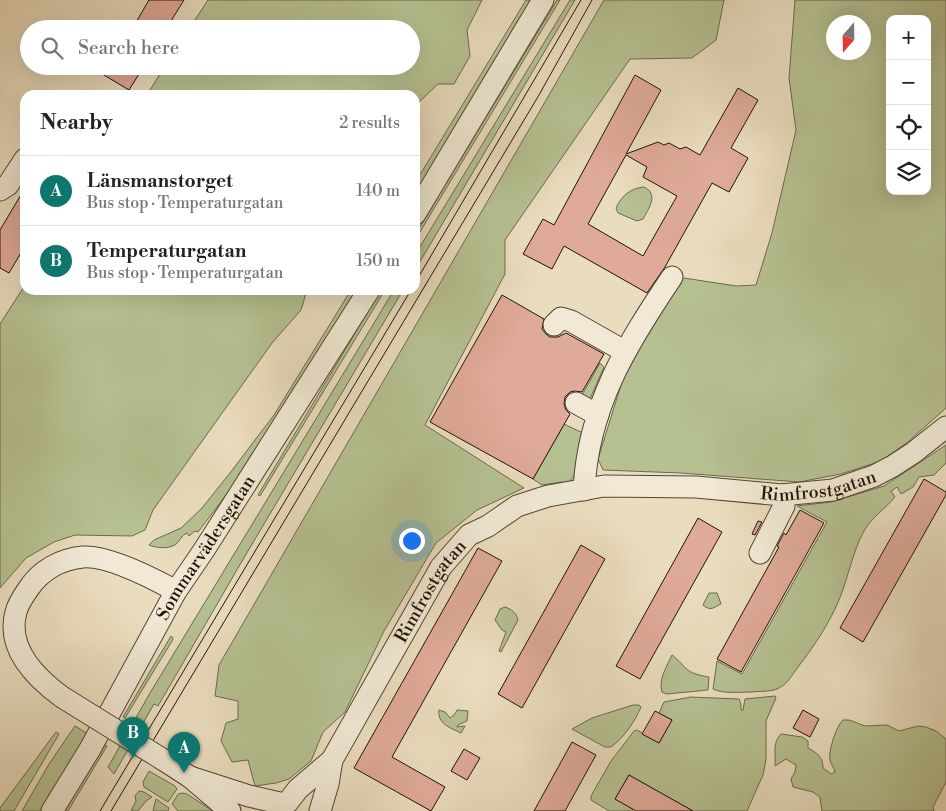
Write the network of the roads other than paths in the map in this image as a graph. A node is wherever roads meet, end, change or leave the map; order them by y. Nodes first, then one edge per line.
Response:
1 (543, 0) edge
2 (20, 167) edge
3 (0, 190) edge
4 (420, 206) edge
5 (672, 277) dead end
6 (366, 295) edge
7 (554, 325) dead end
8 (624, 351) junction
9 (576, 402) dead end
10 (598, 414) junction
11 (946, 427) edge
12 (584, 490) junction
13 (782, 495) junction
14 (760, 553) dead end
15 (176, 591) junction
16 (7, 626) edge
17 (332, 760) junction
18 (190, 777) junction
19 (282, 806) edge
20 (52, 811) edge
21 (230, 811) edge
22 (318, 811) edge

1 - 4 street
2 - 3 street
5 - 8 street
6 - 15 street, Sommarvädersgatan
7 - 8 street
8 - 10 street
9 - 10 street
10 - 12 street
11 - 13 street, Rimfrostgatan
12 - 13 street, Rimfrostgatan
12 - 17 street, Rimfrostgatan
13 - 14 street
15 - 16 street
15 - 20 street, Sommarvädersgatan
16 - 18 street, bridge
17 - 19 street, Rimfrostgatan
17 - 22 street, Rimfrostgatan
18 - 19 street
18 - 21 street
19 - 22 street

